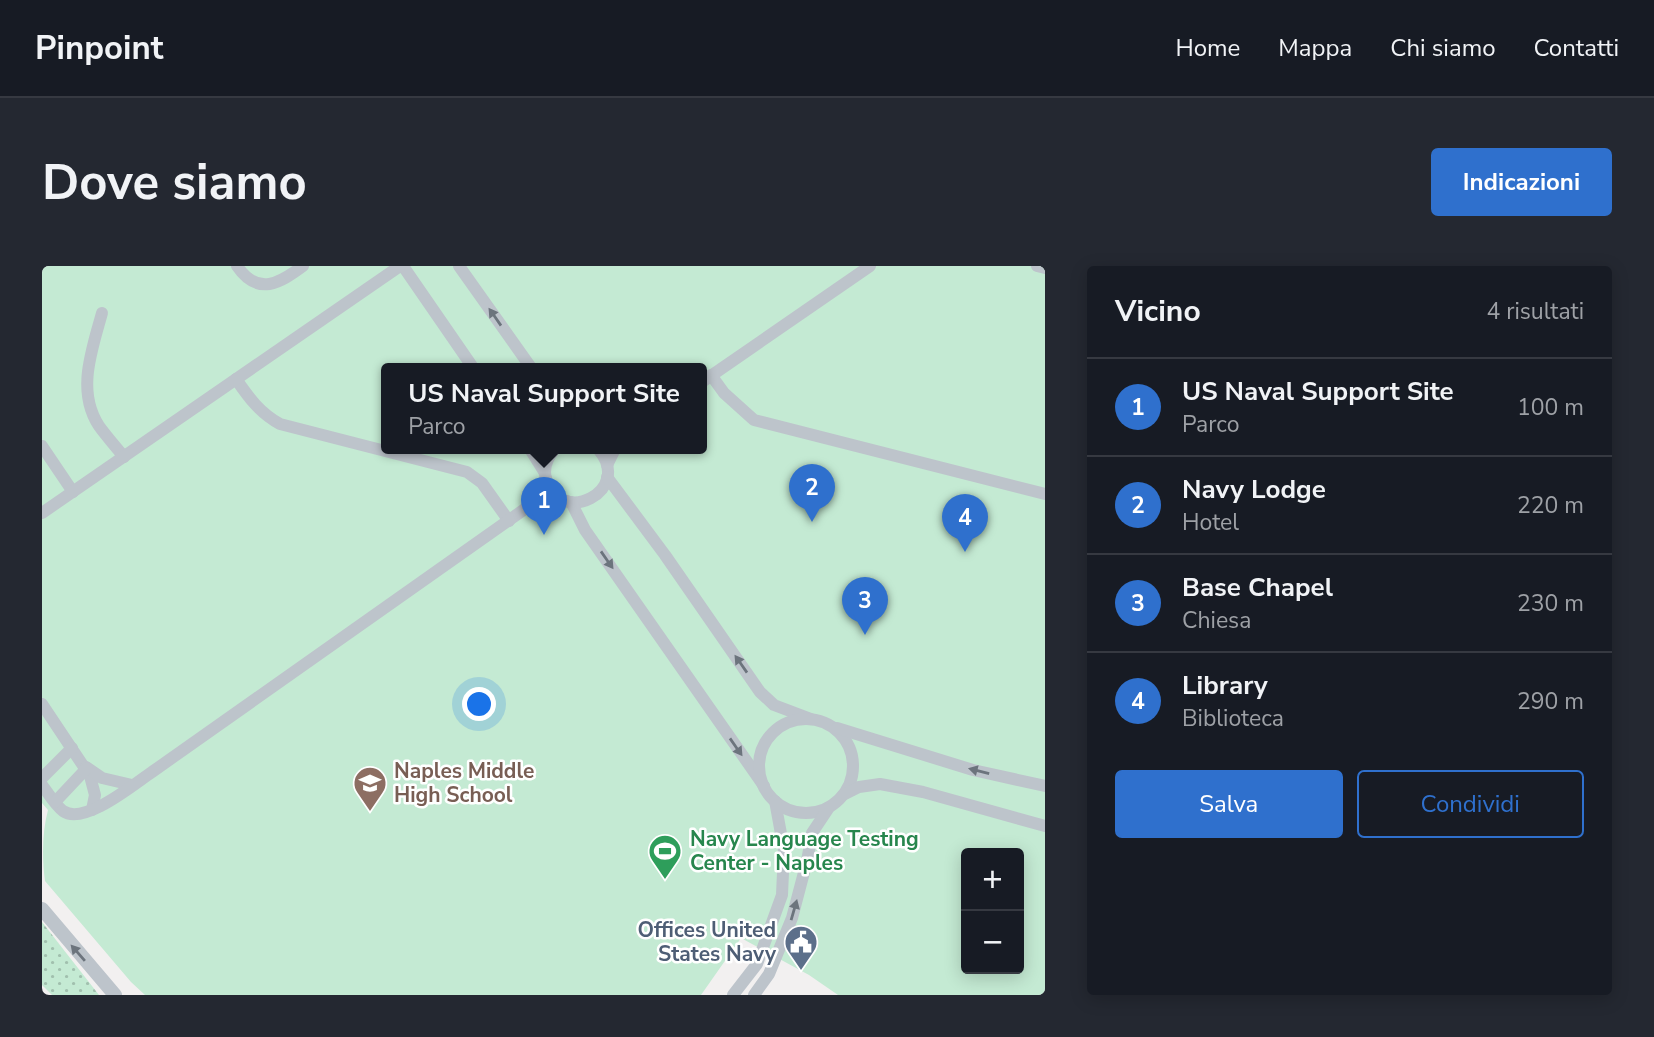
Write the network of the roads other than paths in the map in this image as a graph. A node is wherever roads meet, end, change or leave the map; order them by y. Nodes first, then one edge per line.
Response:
1 (237, 266) edge
2 (303, 266) edge
3 (401, 266) edge
4 (459, 266) edge
5 (870, 266) edge
6 (1037, 266) edge
7 (1045, 268) edge
8 (102, 313) dead end
9 (470, 363) edge
10 (528, 363) edge
11 (707, 377) edge
12 (236, 379) junction
13 (707, 379) edge
14 (42, 446) edge
15 (381, 450) edge
16 (397, 454) edge
17 (533, 454) edge
18 (552, 454) edge
19 (600, 454) edge
20 (613, 454) edge
21 (124, 457) junction
22 (607, 471) junction
23 (546, 475) junction
24 (73, 492) junction
25 (1045, 494) edge
26 (569, 502) junction
27 (529, 506) junction
28 (42, 513) edge
29 (509, 521) junction
30 (42, 704) edge
31 (811, 719) junction
32 (832, 727) junction
33 (72, 748) junction
34 (86, 767) junction
35 (42, 778) edge
36 (42, 785) edge
37 (132, 785) junction
38 (764, 786) junction
39 (1045, 786) edge
40 (845, 794) junction
41 (775, 801) junction
42 (55, 802) junction
43 (828, 808) junction
44 (92, 810) junction
45 (1045, 826) edge
46 (42, 909) edge
47 (115, 995) edge
48 (733, 995) edge
49 (754, 995) edge

1 - 2 street
3 - 9 street
3 - 12 street
10 -> 4 street
5 - 11 street
6 - 7 street
8 - 21 street
12 - 15 street
12 - 21 street
13 - 25 street
14 - 24 street
16 - 29 street
17 - 23 street
18 - 23 street
19 - 22 street
20 - 22 street
21 - 24 street
22 - 26 street
31 -> 22 street
23 - 26 street
23 - 27 street
24 - 28 street
26 - 27 street
26 -> 38 street
27 - 29 street
29 - 37 street
30 - 33 street
31 - 32 street
31 - 38 street
39 -> 32 street
32 - 40 street
33 - 34 street
33 - 35 street
34 - 37 street
34 - 42 street
34 - 44 street
36 - 42 street
37 - 44 street
38 - 41 street
40 - 43 street
40 - 45 street
41 - 43 street
41 - 48 street
42 - 44 street
49 -> 43 street
47 -> 46 street

